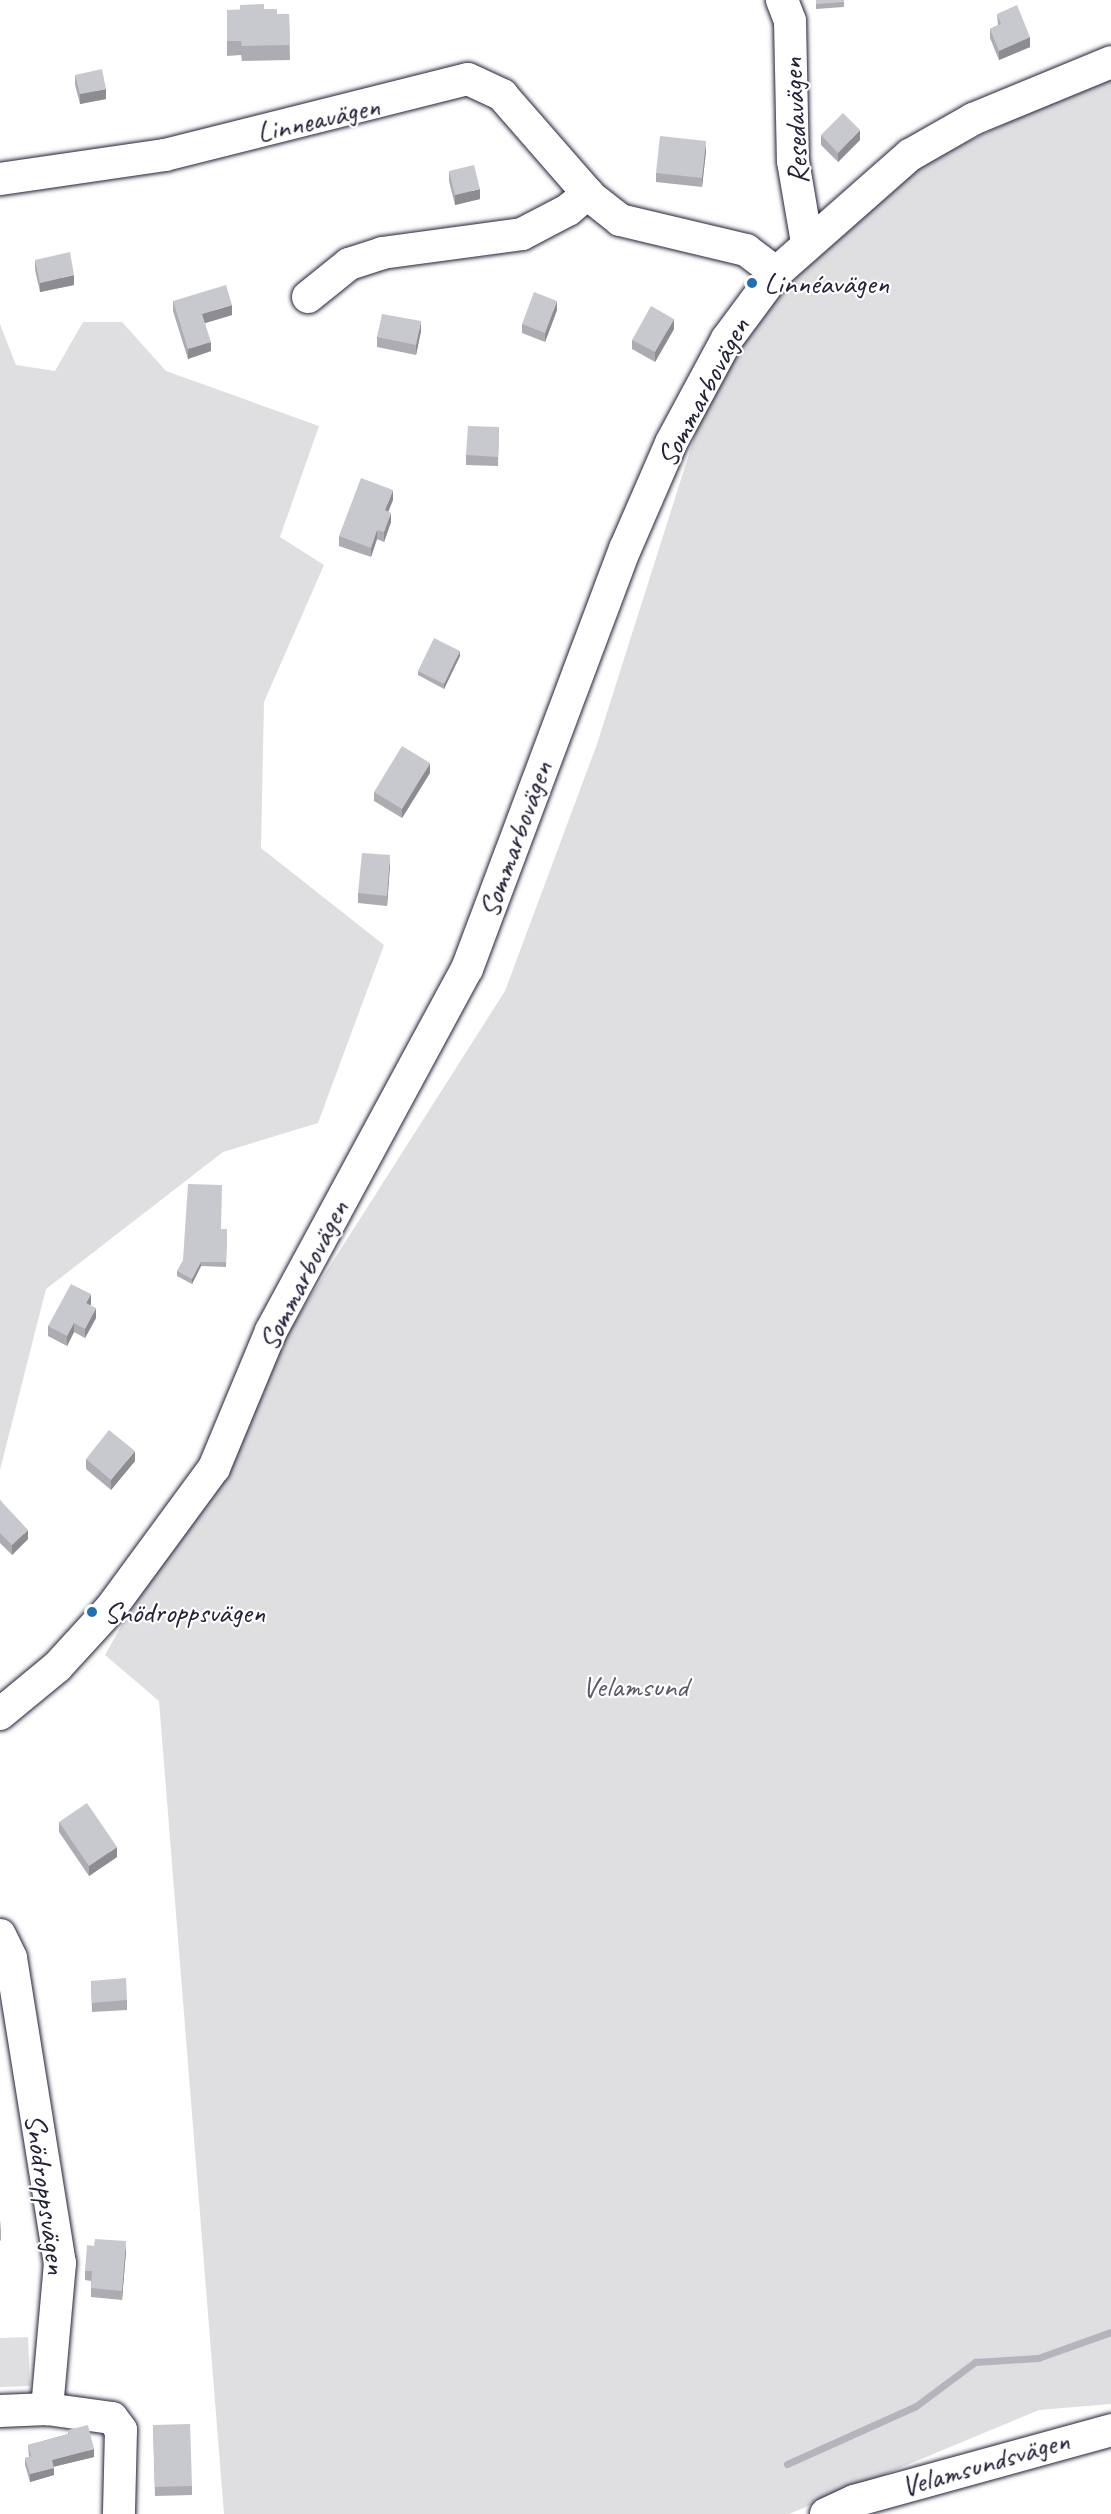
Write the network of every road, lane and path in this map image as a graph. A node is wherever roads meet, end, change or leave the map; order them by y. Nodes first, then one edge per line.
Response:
1 (782, 0) edge
2 (1111, 62) edge
3 (0, 180) edge
4 (588, 193) junction
5 (807, 243) junction
6 (776, 273) junction
7 (308, 297) dead end
8 (0, 1714) edge
9 (0, 1935) edge
10 (47, 2409) junction
11 (0, 2411) edge
12 (1111, 2430) edge
13 (119, 2514) edge
14 (826, 2514) edge

1 - 5 street, Resedavägen
2 - 5 street, Sommarbovägen
3 - 4 street, Linneavägen
4 - 6 street, Linneavägen
4 - 7 street
5 - 6 street, Sommarbovägen
6 - 8 street, Sommarbovägen
9 - 10 street, Snödroppsvägen
10 - 11 street
10 - 13 street
12 - 14 street, Velamsundsvägen

